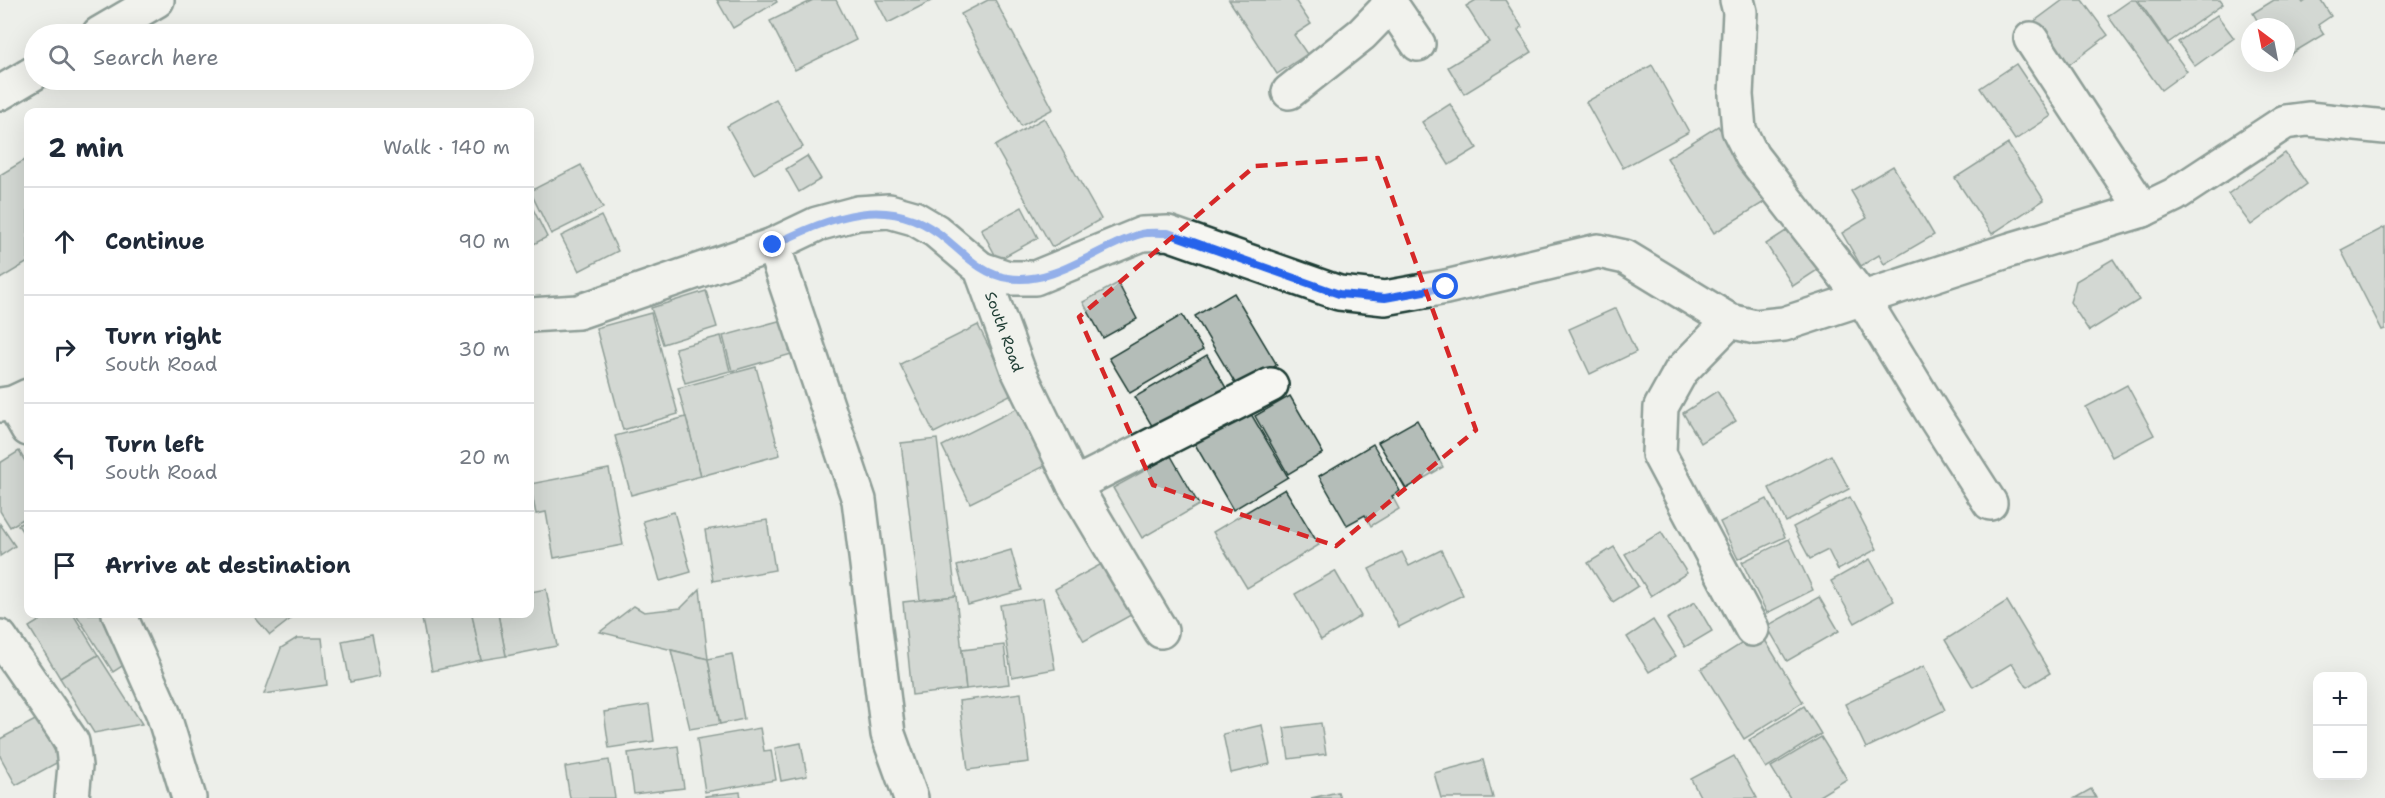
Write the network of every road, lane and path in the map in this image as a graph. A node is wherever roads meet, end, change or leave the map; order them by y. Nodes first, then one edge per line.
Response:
1 (157, 0) edge
2 (1737, 0) edge
3 (1390, 2) edge
4 (116, 24) edge
5 (2031, 39) dead end
6 (1418, 44) dead end
7 (24, 79) edge
8 (1289, 92) dead end
9 (0, 93) edge
10 (2385, 127) edge
11 (2143, 210) junction
12 (773, 245) junction
13 (981, 269) junction
14 (1863, 299) junction
15 (534, 315) edge
16 (1730, 321) junction
17 (1271, 386) dead end
18 (1074, 485) junction
19 (1990, 503) dead end
20 (120, 618) edge
21 (1752, 629) dead end
22 (1161, 631) dead end
23 (0, 637) edge
24 (72, 798) edge
25 (189, 798) edge
26 (911, 798) edge

1 - 4 street
2 - 14 street
3 - 6 street
3 - 8 street
5 - 11 street
7 - 9 street
10 - 11 street
11 - 14 street
12 - 13 street, South Road
12 - 15 street, South Road
12 - 26 street
13 - 16 street
13 - 18 street, South Road
14 - 16 street
14 - 19 street
16 - 21 street
17 - 18 street
18 - 22 street, South Road
20 - 25 street
23 - 24 street

